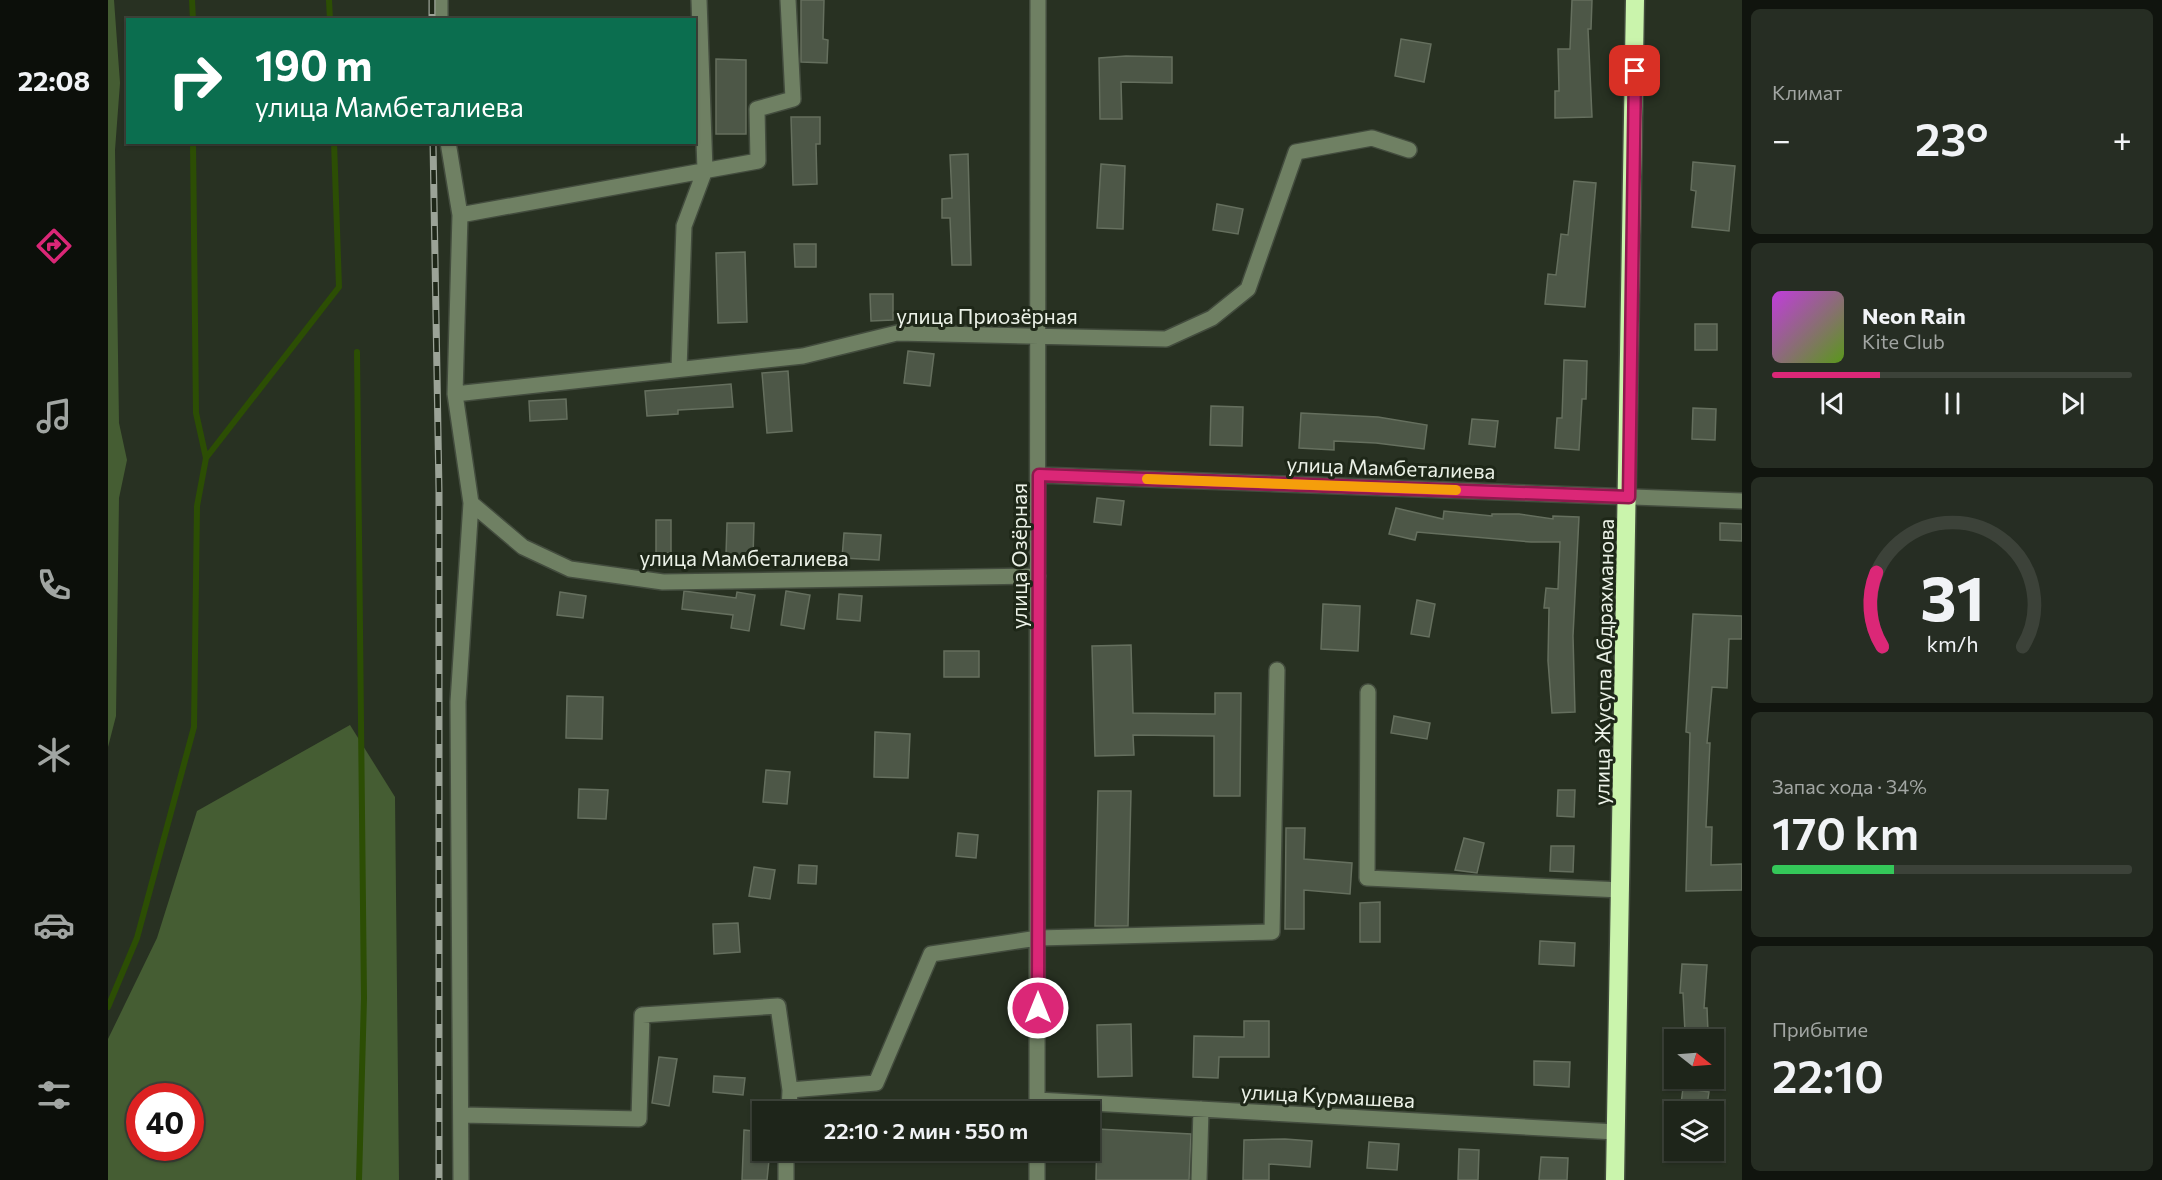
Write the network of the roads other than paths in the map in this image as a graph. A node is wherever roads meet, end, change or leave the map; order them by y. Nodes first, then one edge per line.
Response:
1 (440, 0) edge
2 (699, 0) edge
3 (788, 0) edge
4 (1038, 0) edge
5 (1635, 0) edge
6 (440, 18) edge
7 (448, 144) edge
8 (1409, 150) dead end
9 (705, 170) junction
10 (460, 215) junction
11 (1039, 335) junction
12 (679, 369) junction
13 (455, 394) junction
14 (1039, 475) junction
15 (1629, 497) junction
16 (1742, 501) edge
17 (471, 503) junction
18 (1038, 576) junction
19 (1277, 670) dead end
20 (1368, 692) dead end
21 (1621, 890) junction
22 (1038, 938) junction
23 (790, 1090) junction
24 (790, 1101) edge
25 (1037, 1101) edge
26 (1100, 1107) edge
27 (1201, 1109) junction
28 (461, 1115) junction
29 (1617, 1132) junction
30 (786, 1161) edge
31 (1037, 1161) edge
32 (461, 1180) edge
33 (786, 1180) edge
34 (1037, 1180) edge
35 (1199, 1180) edge
36 (1616, 1180) edge

1 - 6 street
2 - 9 street
3 - 9 street
4 - 11 street, улица Озёрная
5 - 15 highway, улица Жусупа Абдрахманова
7 - 10 street
8 - 11 street, улица Приозёрная
9 - 10 street
9 - 12 street
10 - 13 street
11 - 12 street, улица Приозёрная
11 - 14 street, улица Озёрная
12 - 13 street, улица Приозёрная
13 - 17 street
14 - 15 street, улица Мамбеталиева
14 - 18 street, улица Озёрная
15 - 16 street, улица Мамбеталиева
15 - 21 highway, улица Жусупа Абдрахманова
17 - 18 street, улица Мамбеталиева
17 - 28 street
18 - 22 street, улица Озёрная
19 - 22 street
20 - 21 street
21 - 29 highway, улица Жусупа Абдрахманова
22 - 23 street
22 - 25 street, улица Озёрная
23 - 24 street
23 - 28 street
26 - 27 street, улица Курмашева
27 - 29 street, улица Курмашева
27 - 35 street
28 - 32 street
29 - 36 highway, улица Жусупа Абдрахманова
30 - 33 street
31 - 34 street

